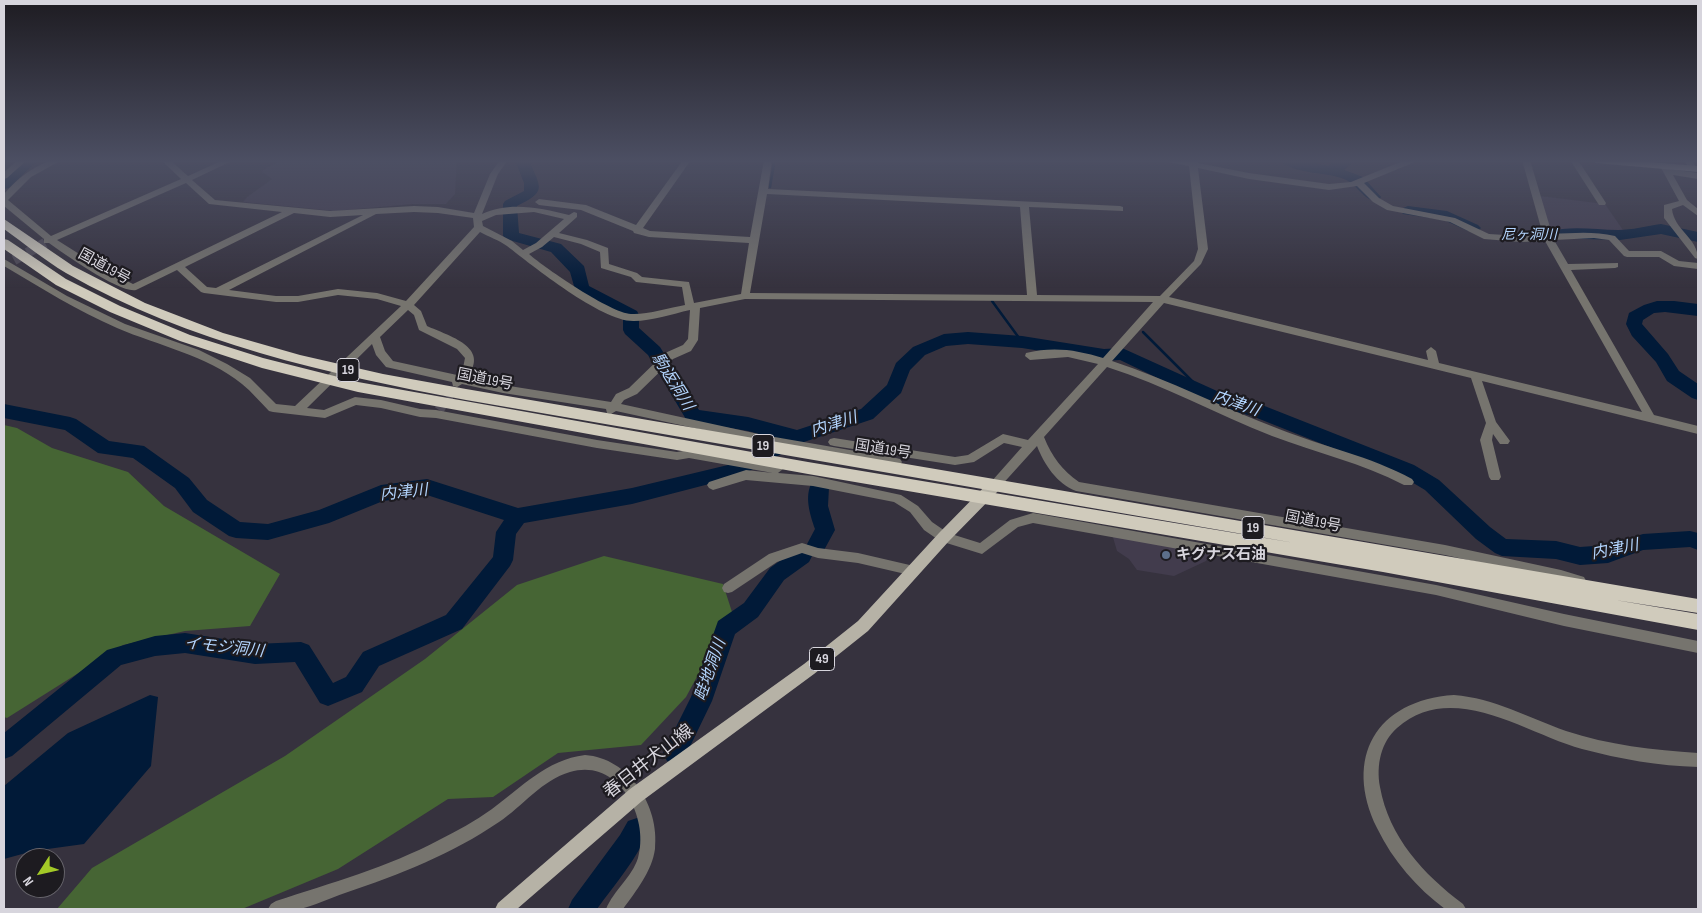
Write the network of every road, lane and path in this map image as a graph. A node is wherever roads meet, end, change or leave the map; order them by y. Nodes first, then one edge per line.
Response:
1 (1684, 202) edge
2 (6, 203) edge
3 (133, 203) edge
4 (218, 203) edge
5 (484, 203) edge
6 (544, 203) edge
7 (657, 203) edge
8 (761, 203) edge
9 (998, 203) edge
10 (1198, 203) edge
11 (1382, 203) edge
12 (1538, 203) edge
13 (1680, 203) edge
14 (1024, 204) junction
15 (583, 207) junction
16 (1120, 209) dead end
17 (293, 210) junction
18 (375, 212) junction
19 (1698, 213) edge
20 (571, 218) junction
21 (478, 221) junction
22 (4, 223) edge
23 (637, 231) junction
24 (552, 235) junction
25 (1548, 237) junction
26 (755, 240) junction
27 (48, 241) junction
28 (4, 243) edge
29 (522, 254) junction
30 (1698, 256) edge
31 (8, 262) edge
32 (1615, 265) dead end
33 (178, 266) junction
34 (1565, 266) junction
35 (1698, 266) edge
36 (217, 292) junction
37 (746, 296) junction
38 (1032, 298) junction
39 (1162, 299) junction
40 (406, 304) junction
41 (692, 307) junction
42 (375, 336) junction
43 (1431, 351) dead end
44 (1030, 356) dead end
45 (1105, 362) junction
46 (1435, 366) junction
47 (341, 369) junction
48 (1475, 376) junction
49 (331, 380) junction
50 (458, 382) junction
51 (612, 408) junction
52 (299, 409) junction
53 (1651, 419) junction
54 (1490, 423) junction
55 (1698, 430) edge
56 (1038, 435) junction
57 (1504, 441) dead end
58 (834, 442) dead end
59 (715, 444) junction
60 (1030, 445) junction
61 (896, 462) dead end
62 (782, 467) junction
63 (1495, 477) dead end
64 (1408, 482) dead end
65 (713, 485) dead end
66 (989, 491) junction
67 (944, 537) junction
68 (914, 571) junction
69 (728, 588) dead end
70 (1607, 591) junction
71 (1698, 606) edge
72 (1698, 622) edge
73 (1698, 646) edge
74 (1698, 760) edge
75 (636, 795) junction
76 (276, 909) edge
77 (504, 909) edge
78 (614, 909) edge
79 (1458, 909) edge

1 - 19 street
2 - 27 street
3 - 27 street
4 - 17 street
5 - 21 street
6 - 15 street
7 - 23 street
8 - 26 street
9 - 14 street
10 - 39 street
11 - 25 street
12 - 25 street
13 - 30 street
14 - 16 street
14 - 38 street
15 - 20 street
15 - 23 street
17 - 18 street
17 - 33 street
18 - 21 street
18 - 36 street
20 - 21 street
20 - 24 street
21 - 29 street
21 - 40 street
22 - 47 highway, 国道19号 / 19
23 - 26 street
24 - 29 street
24 - 41 street
25 - 34 street
25 - 35 street
26 - 37 street
27 - 33 street
28 - 49 highway, 国道19号 / 19
29 - 41 street
31 - 52 street
32 - 34 street
33 - 36 street
34 - 53 street
36 - 40 street
37 - 38 street
37 - 41 street
38 - 39 street
39 - 45 street
39 - 46 street
40 - 42 street
40 - 50 street
41 - 51 street
42 - 47 street
42 - 50 street
43 - 46 street
44 - 45 street
45 - 56 street
45 - 64 street
46 - 48 street
47 - 49 street
47 - 59 highway, 国道19号 / 19
48 - 53 street
48 - 54 street
49 - 52 street
49 - 59 highway, 国道19号 / 19
50 - 51 street
51 - 61 street
52 - 62 street
53 - 55 street
54 - 57 street
54 - 63 street
56 - 60 street
56 - 70 street
58 - 60 street
59 - 62 highway, 国道19号 / 19
59 - 66 highway, 国道19号 / 19
60 - 66 street
62 - 66 highway, 国道19号 / 19
65 - 67 street
66 - 67 main road, 春日井犬山線 / 49
66 - 70 highway, 国道19号 / 19
66 - 72 highway, 国道19号 / 19
67 - 68 main road, 春日井犬山線 / 49
67 - 73 street
68 - 69 street
68 - 75 main road, 春日井犬山線 / 49
70 - 71 highway, 国道19号 / 19
74 - 79 street
75 - 76 street
75 - 77 main road, 春日井犬山線 / 49
75 - 78 street

